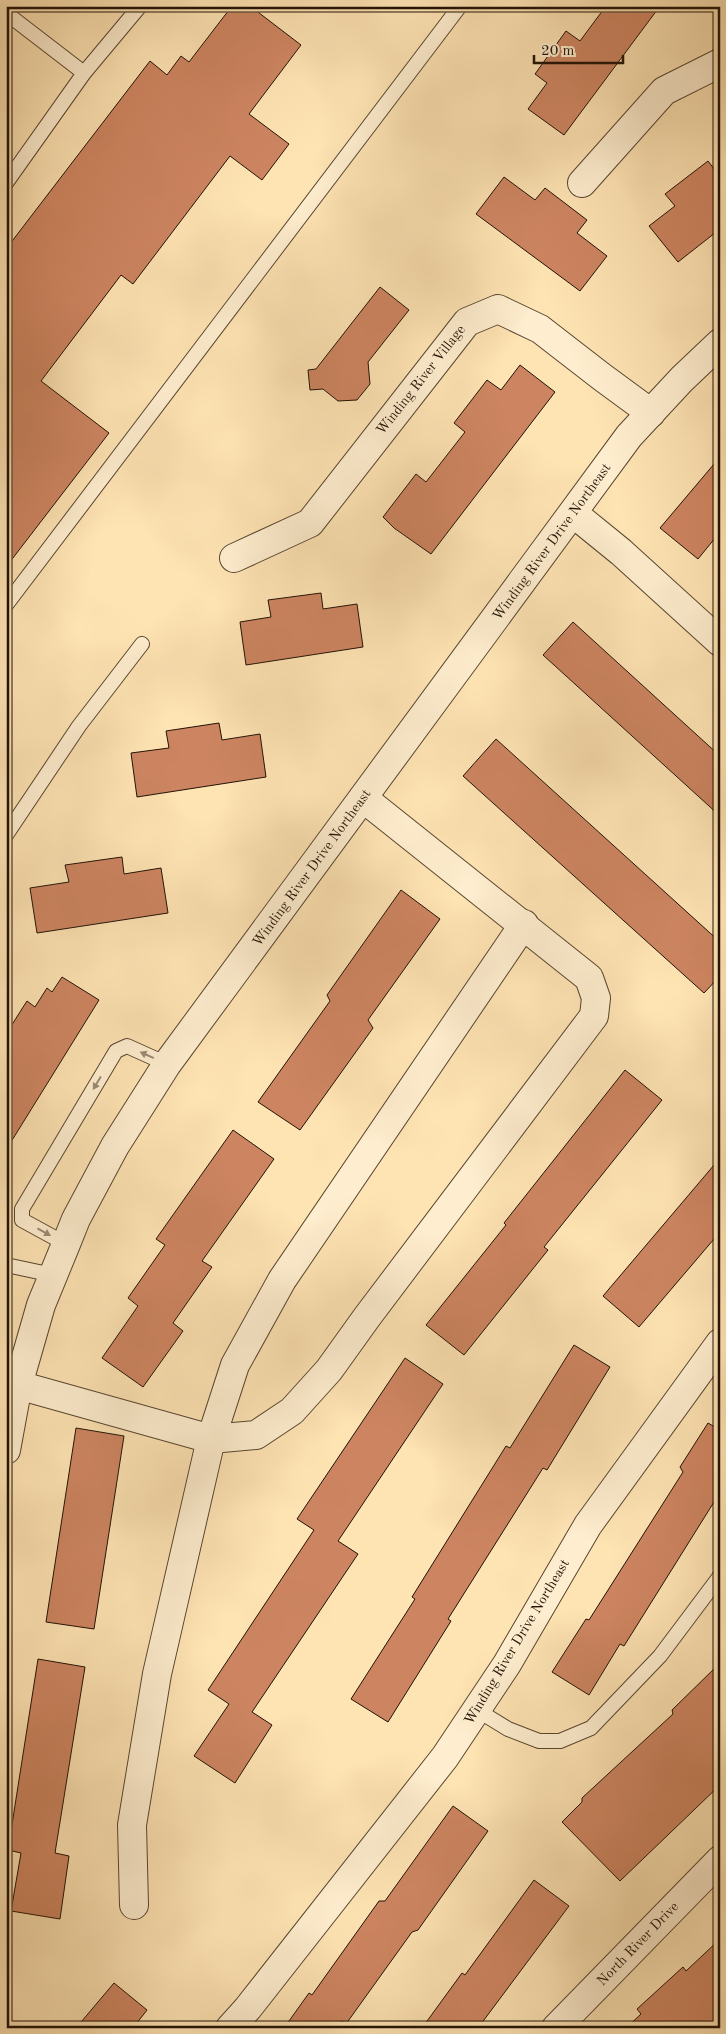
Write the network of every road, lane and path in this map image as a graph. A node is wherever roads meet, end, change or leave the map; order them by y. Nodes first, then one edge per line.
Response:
1 (140, 6) edge
2 (460, 6) edge
3 (6, 13) edge
4 (720, 63) edge
5 (84, 73) junction
6 (6, 182) edge
7 (582, 183) dead end
8 (720, 343) edge
9 (651, 413) junction
10 (572, 513) junction
11 (234, 558) dead end
12 (6, 605) edge
13 (720, 642) edge
14 (142, 644) dead end
15 (363, 798) junction
16 (6, 835) edge
17 (524, 924) junction
18 (167, 1064) junction
19 (66, 1244) junction
20 (6, 1265) edge
21 (53, 1275) junction
22 (720, 1343) edge
23 (18, 1385) junction
24 (211, 1439) junction
25 (6, 1450) edge
26 (720, 1576) edge
27 (476, 1710) junction
28 (720, 1860) edge
29 (134, 1905) dead end
30 (230, 2028) edge
31 (556, 2028) edge

1 - 5 lane
2 - 12 lane
3 - 5 lane
4 - 7 street
5 - 6 lane
8 - 9 street, Winding River Drive Northeast
9 - 10 street, Winding River Drive Northeast
9 - 11 street, Winding River Village
10 - 13 street
10 - 15 street, Winding River Drive Northeast
14 - 16 lane
15 - 17 street
15 - 18 street, Winding River Drive Northeast
17 - 24 street
17 - 24 street
18 - 19 street, Winding River Drive Northeast
18 -> 19 lane
19 - 21 street, Winding River Drive Northeast
20 - 21 lane
21 - 23 street, Winding River Drive Northeast
22 - 27 street, Winding River Drive Northeast
23 - 24 street
23 - 25 street, Winding River Drive Northeast
24 - 29 street
26 - 27 lane
27 - 30 street, Winding River Drive Northeast
28 - 31 street, North River Drive

